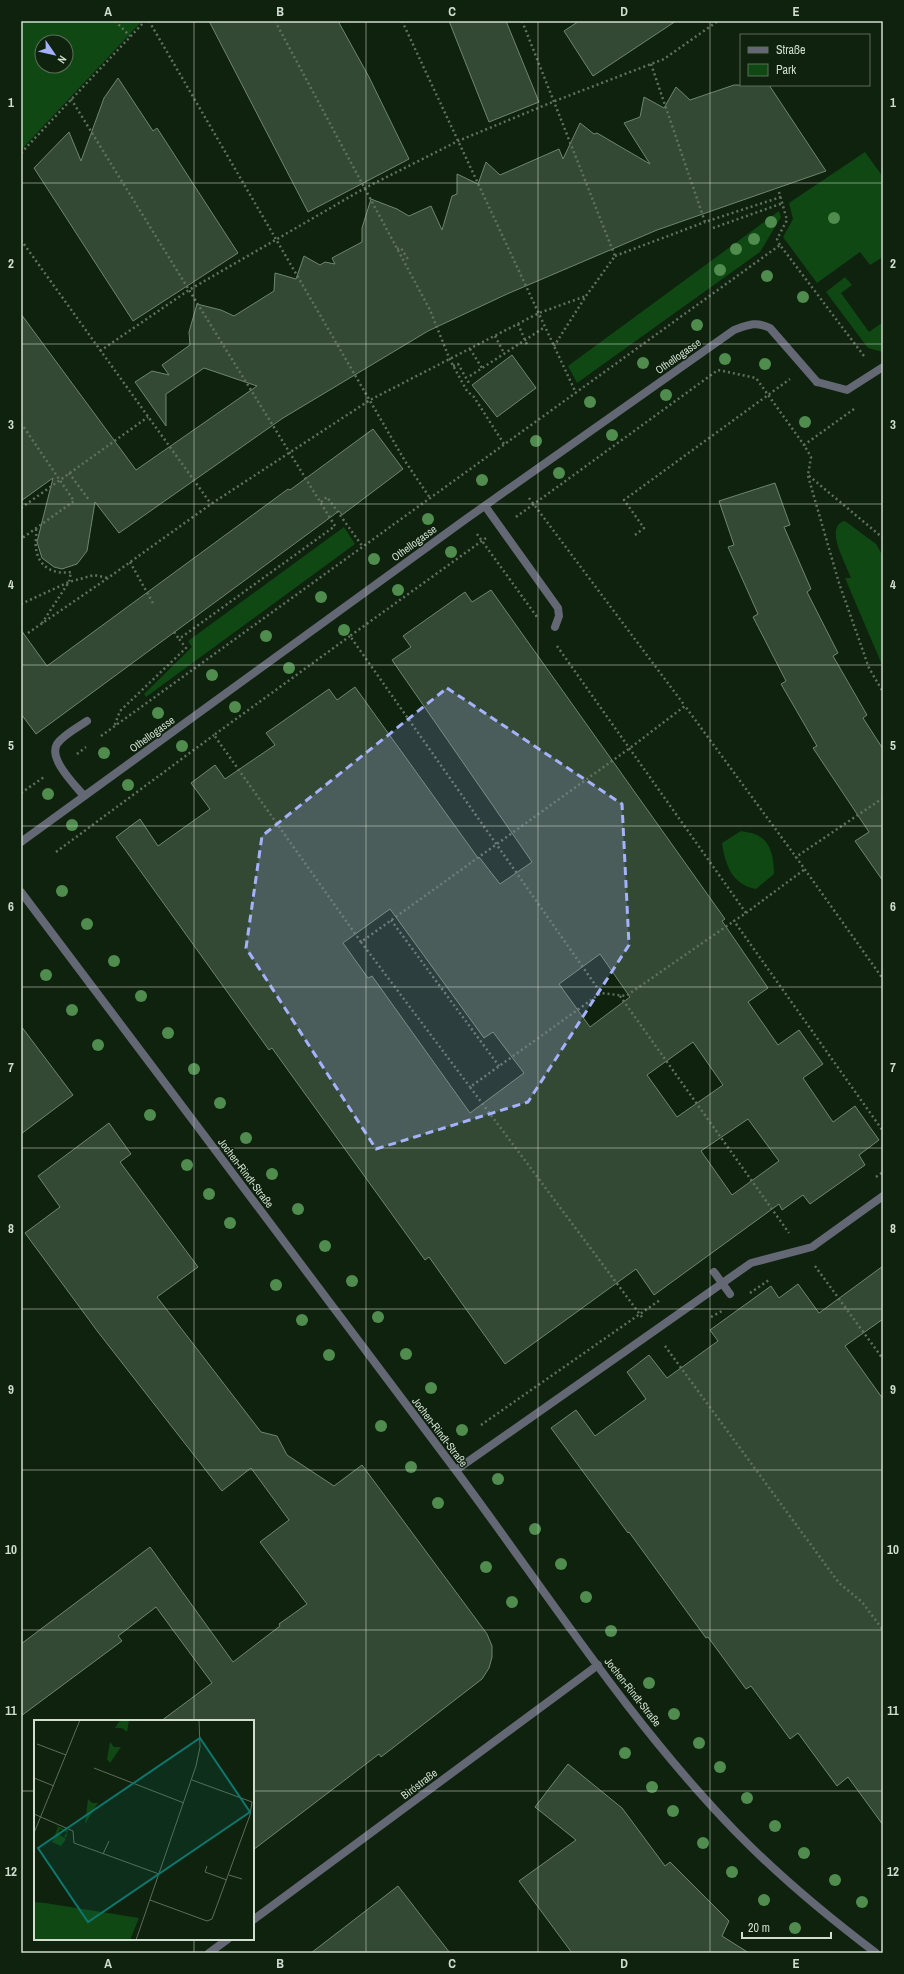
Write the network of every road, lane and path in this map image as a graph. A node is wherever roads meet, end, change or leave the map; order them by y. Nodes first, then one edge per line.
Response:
1 (116, 21) edge
2 (145, 21) edge
3 (148, 21) edge
4 (275, 21) edge
5 (402, 21) edge
6 (522, 21) edge
7 (718, 21) edge
8 (130, 36) junction
9 (651, 64) junction
10 (71, 99) junction
11 (555, 101) junction
12 (458, 141) junction
13 (21, 153) edge
14 (364, 188) junction
15 (779, 192) dead end
16 (781, 196) junction
17 (783, 203) junction
18 (705, 222) junction
19 (713, 228) dead end
20 (276, 238) junction
21 (21, 240) edge
22 (780, 245) junction
23 (397, 249) junction
24 (615, 256) junction
25 (409, 261) dead end
26 (189, 290) junction
27 (586, 296) junction
28 (539, 313) junction
29 (518, 324) junction
30 (545, 327) junction
31 (495, 336) junction
32 (525, 340) junction
33 (554, 346) junction
34 (528, 347) dead end
35 (470, 349) junction
36 (100, 351) junction
37 (504, 353) junction
38 (450, 360) junction
39 (453, 366) junction
40 (482, 368) junction
41 (805, 368) junction
42 (880, 369) edge
43 (470, 376) dead end
44 (469, 383) dead end
45 (576, 393) junction
46 (370, 400) junction
47 (859, 405) dead end
48 (148, 417) junction
49 (21, 423) edge
50 (504, 444) junction
51 (289, 451) junction
52 (70, 473) junction
53 (808, 475) junction
54 (61, 480) junction
55 (518, 483) junction
56 (430, 498) junction
57 (89, 500) dead end
58 (321, 502) junction
59 (211, 504) junction
60 (485, 506) junction
61 (21, 508) edge
62 (466, 519) junction
63 (36, 528) junction
64 (635, 535) dead end
65 (883, 538) edge
66 (21, 539) edge
67 (363, 547) junction
68 (130, 562) junction
69 (108, 578) junction
70 (69, 582) junction
71 (21, 604) edge
72 (154, 605) dead end
73 (538, 618) dead end
74 (40, 625) junction
75 (556, 627) dead end
76 (174, 632) dead end
77 (28, 633) dead end
78 (350, 636) dead end
79 (179, 639) junction
80 (556, 644) dead end
81 (883, 692) edge
82 (685, 706) junction
83 (86, 721) dead end
84 (114, 727) junction
85 (214, 735) junction
86 (96, 740) dead end
87 (90, 744) dead end
88 (630, 748) junction
89 (60, 766) junction
90 (21, 793) edge
91 (84, 796) junction
92 (883, 798) edge
93 (21, 842) edge
94 (496, 844) junction
95 (56, 852) dead end
96 (796, 856) junction
97 (805, 869) junction
98 (21, 892) edge
99 (746, 913) junction
100 (391, 920) junction
101 (734, 921) junction
102 (361, 942) junction
103 (883, 979) edge
104 (601, 993) junction
105 (620, 996) junction
106 (499, 1066) junction
107 (470, 1087) junction
108 (883, 1131) edge
109 (883, 1196) edge
110 (784, 1235) dead end
111 (821, 1260) dead end
112 (815, 1265) junction
113 (808, 1266) dead end
114 (714, 1272) dead end
115 (775, 1276) dead end
116 (721, 1282) junction
117 (749, 1293) dead end
118 (730, 1294) dead end
119 (723, 1310) dead end
120 (709, 1318) dead end
121 (664, 1344) dead end
122 (883, 1359) edge
123 (481, 1425) dead end
124 (456, 1470) junction
125 (883, 1630) edge
126 (598, 1664) junction
127 (254, 1919) edge
128 (227, 1940) edge
129 (209, 1953) edge
130 (876, 1953) edge

1 - 8 path
2 - 8 path
3 - 20 path
4 - 14 path
5 - 12 path
6 - 11 path
7 - 9 path
8 - 10 path
9 - 11 path
9 - 18 path
10 - 13 path
10 - 26 path
11 - 12 path
11 - 24 path
12 - 14 path
12 - 28 path
14 - 20 path
14 - 23 path
15 - 16 path
16 - 17 path
16 - 18 path
17 - 19 path
17 - 22 path
18 - 24 path
20 - 26 path
20 - 46 path
21 - 36 path
22 - 42 path
22 - 45 path
23 - 25 path
23 - 38 path
24 - 27 path
26 - 36 path
26 - 51 path
27 - 28 path
27 - 33 path
28 - 29 path
28 - 30 path
29 - 31 path
29 - 32 path
30 - 32 path
30 - 33 path
31 - 35 path
31 - 37 path
32 - 34 path
32 - 37 path
33 - 45 path
35 - 38 path
35 - 40 path
36 - 48 path
37 - 40 path
38 - 39 path
38 - 46 path
39 - 44 path
39 - 50 path
40 - 43 path
41 - 42 street, Othellogasse
41 - 55 street, Othellogasse
41 - 64 path
45 - 50 path
46 - 51 path
46 - 56 path
47 - 53 path
48 - 52 path
48 - 59 path
49 - 54 path
50 - 56 path
51 - 58 path
51 - 59 path
52 - 54 path
52 - 57 path
53 - 65 path
53 - 81 path
54 - 61 path
54 - 63 path
55 - 60 street, Othellogasse
55 - 82 path
56 - 67 path
58 - 67 path
58 - 79 path
59 - 68 path
60 - 62 street, Othellogasse
60 - 75 street
62 - 73 path
62 - 91 street, Othellogasse
63 - 66 path
63 - 70 path
67 - 84 path
68 - 69 path
68 - 72 path
69 - 70 path
69 - 74 path
70 - 71 path
70 - 74 path
74 - 77 path
76 - 79 path
78 - 85 path
79 - 84 path
80 - 88 path
82 - 88 path
82 - 96 path
83 - 89 street
84 - 86 path
85 - 95 path
85 - 102 path
87 - 89 path
88 - 94 path
88 - 99 path
89 - 90 path
89 - 91 street
91 - 93 street, Othellogasse
92 - 96 path
94 - 100 path
94 - 104 path
96 - 97 path
97 - 99 path
97 - 103 path
98 - 124 street, Jochen-Rindt-Straße
99 - 101 path
100 - 102 path
100 - 106 path
101 - 105 path
101 - 108 path
102 - 107 path
104 - 105 path
104 - 106 path
105 - 110 path
106 - 107 path
107 - 123 path
109 - 116 street
111 - 112 path
112 - 113 path
112 - 122 path
114 - 116 street
115 - 117 path
116 - 118 street
116 - 124 street
119 - 120 path
121 - 125 path
124 - 126 street, Jochen-Rindt-Straße
126 - 127 street, Biróstraße
126 - 130 street, Jochen-Rindt-Straße
128 - 129 street

